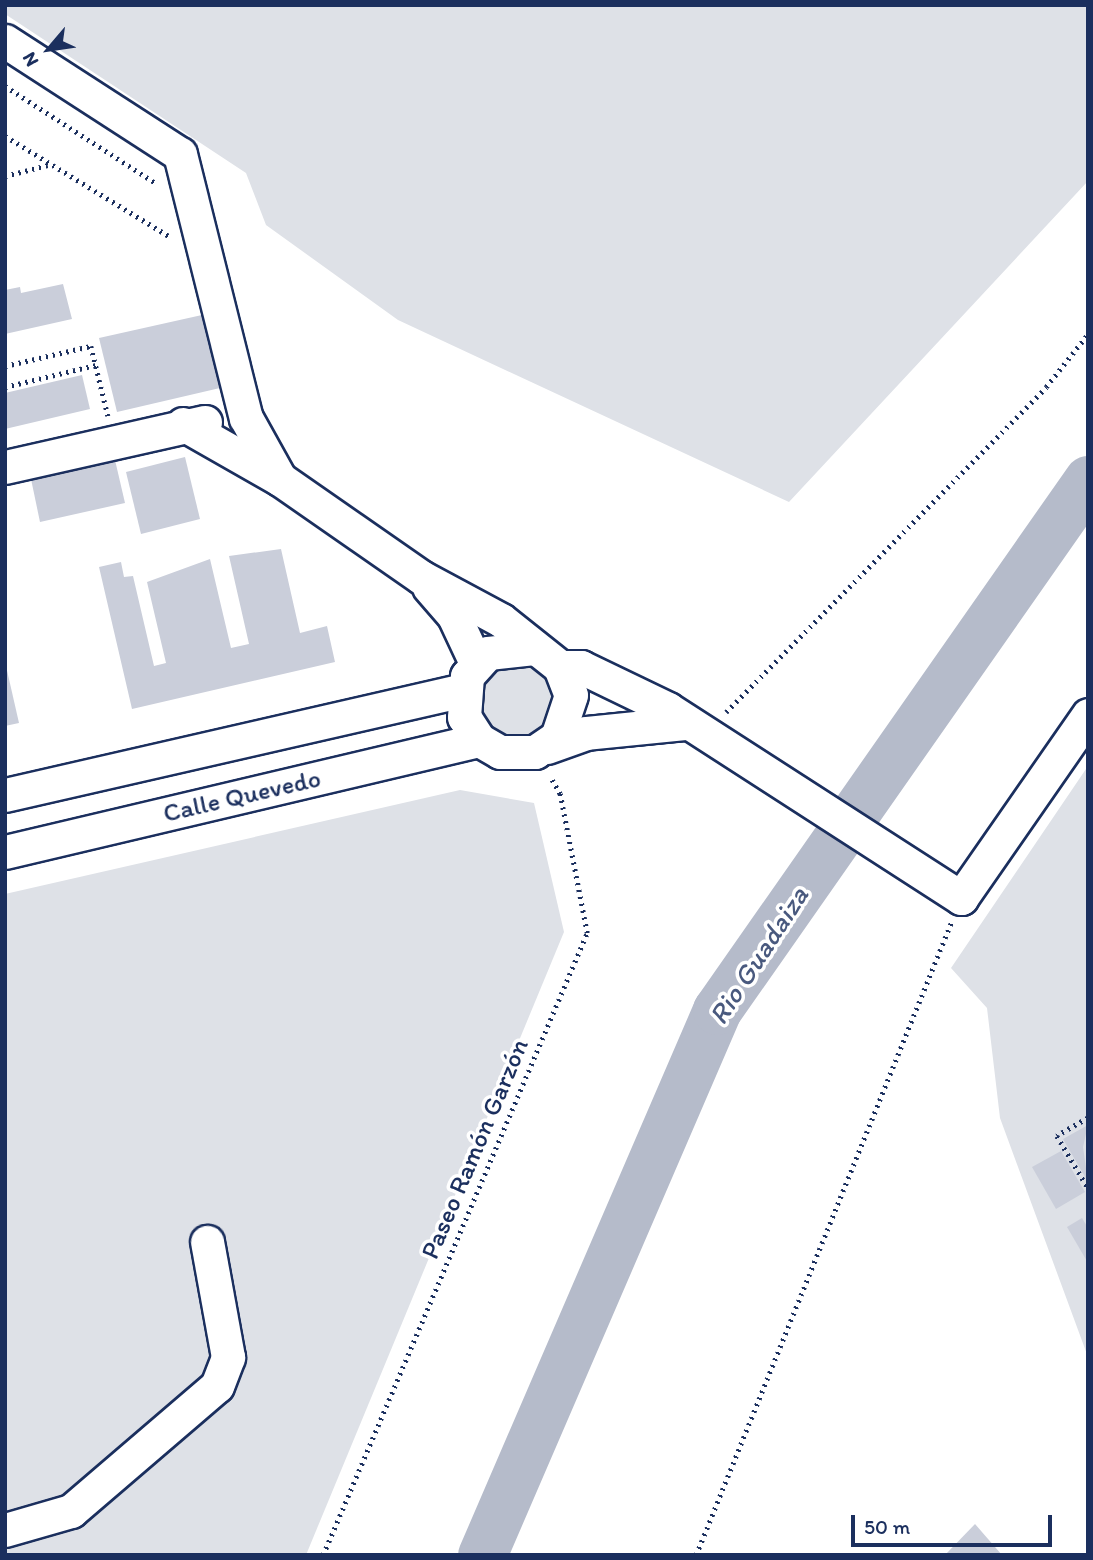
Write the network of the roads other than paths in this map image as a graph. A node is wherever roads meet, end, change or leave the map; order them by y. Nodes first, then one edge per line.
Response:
1 (5, 41) edge
2 (246, 418) junction
3 (183, 424) junction
4 (5, 467) edge
5 (280, 479) junction
6 (421, 577) junction
7 (547, 657) junction
8 (469, 677) junction
9 (1088, 715) edge
10 (695, 728) junction
11 (479, 740) junction
12 (540, 750) junction
13 (5, 795) edge
14 (5, 852) edge
15 (207, 1242) dead end
16 (5, 1530) edge

1 - 2 street
2 - 3 street
2 - 5 street
3 - 4 street
3 - 5 street
5 - 6 street
6 - 7 street
6 - 8 street
7 - 8 street
7 - 10 street
7 - 12 street
8 - 11 street
8 - 13 street, Calle Quevedo
9 - 10 street
10 - 12 street
11 - 12 street
11 - 14 street, Calle Quevedo
15 - 16 street

